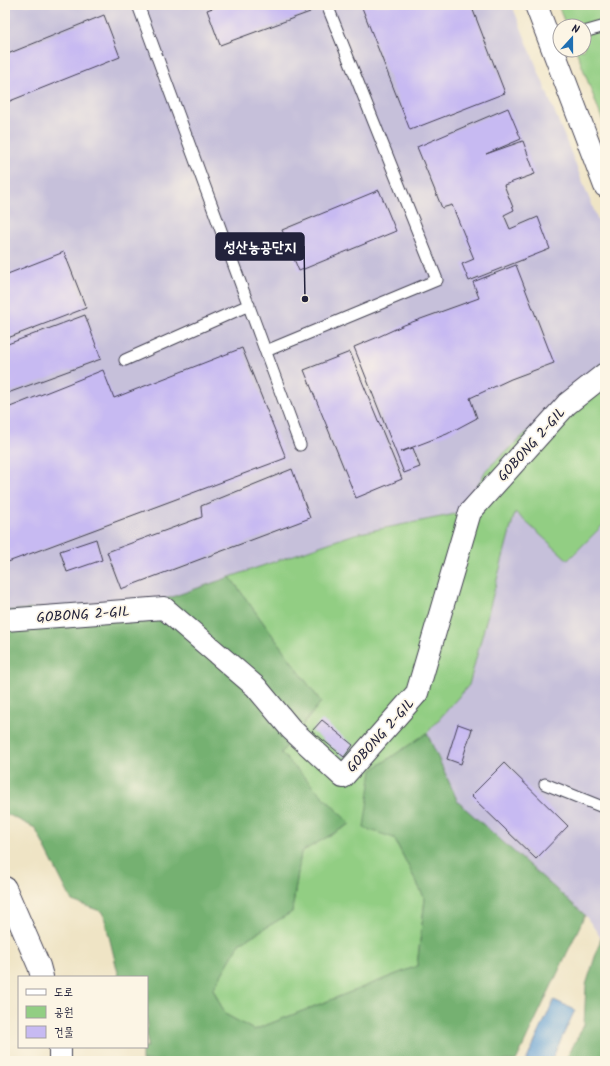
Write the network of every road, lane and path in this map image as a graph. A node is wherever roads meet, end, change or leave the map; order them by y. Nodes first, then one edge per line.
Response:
1 (138, 5) edge
2 (327, 5) edge
3 (536, 5) edge
4 (605, 26) edge
5 (592, 30) edge
6 (552, 34) edge
7 (561, 58) edge
8 (605, 186) edge
9 (249, 305) junction
10 (266, 351) junction
11 (125, 360) dead end
12 (605, 374) edge
13 (300, 445) dead end
14 (5, 620) edge
15 (545, 784) dead end
16 (605, 808) edge
17 (5, 888) edge
18 (42, 976) edge
19 (60, 1048) edge
20 (60, 1061) edge

1 - 9 lane
2 - 10 lane
3 - 6 street
4 - 5 lane
7 - 8 street
9 - 10 lane
9 - 11 lane
10 - 13 lane
12 - 14 street, GOBONG 2-GIL
15 - 16 lane
17 - 18 street
19 - 20 street

